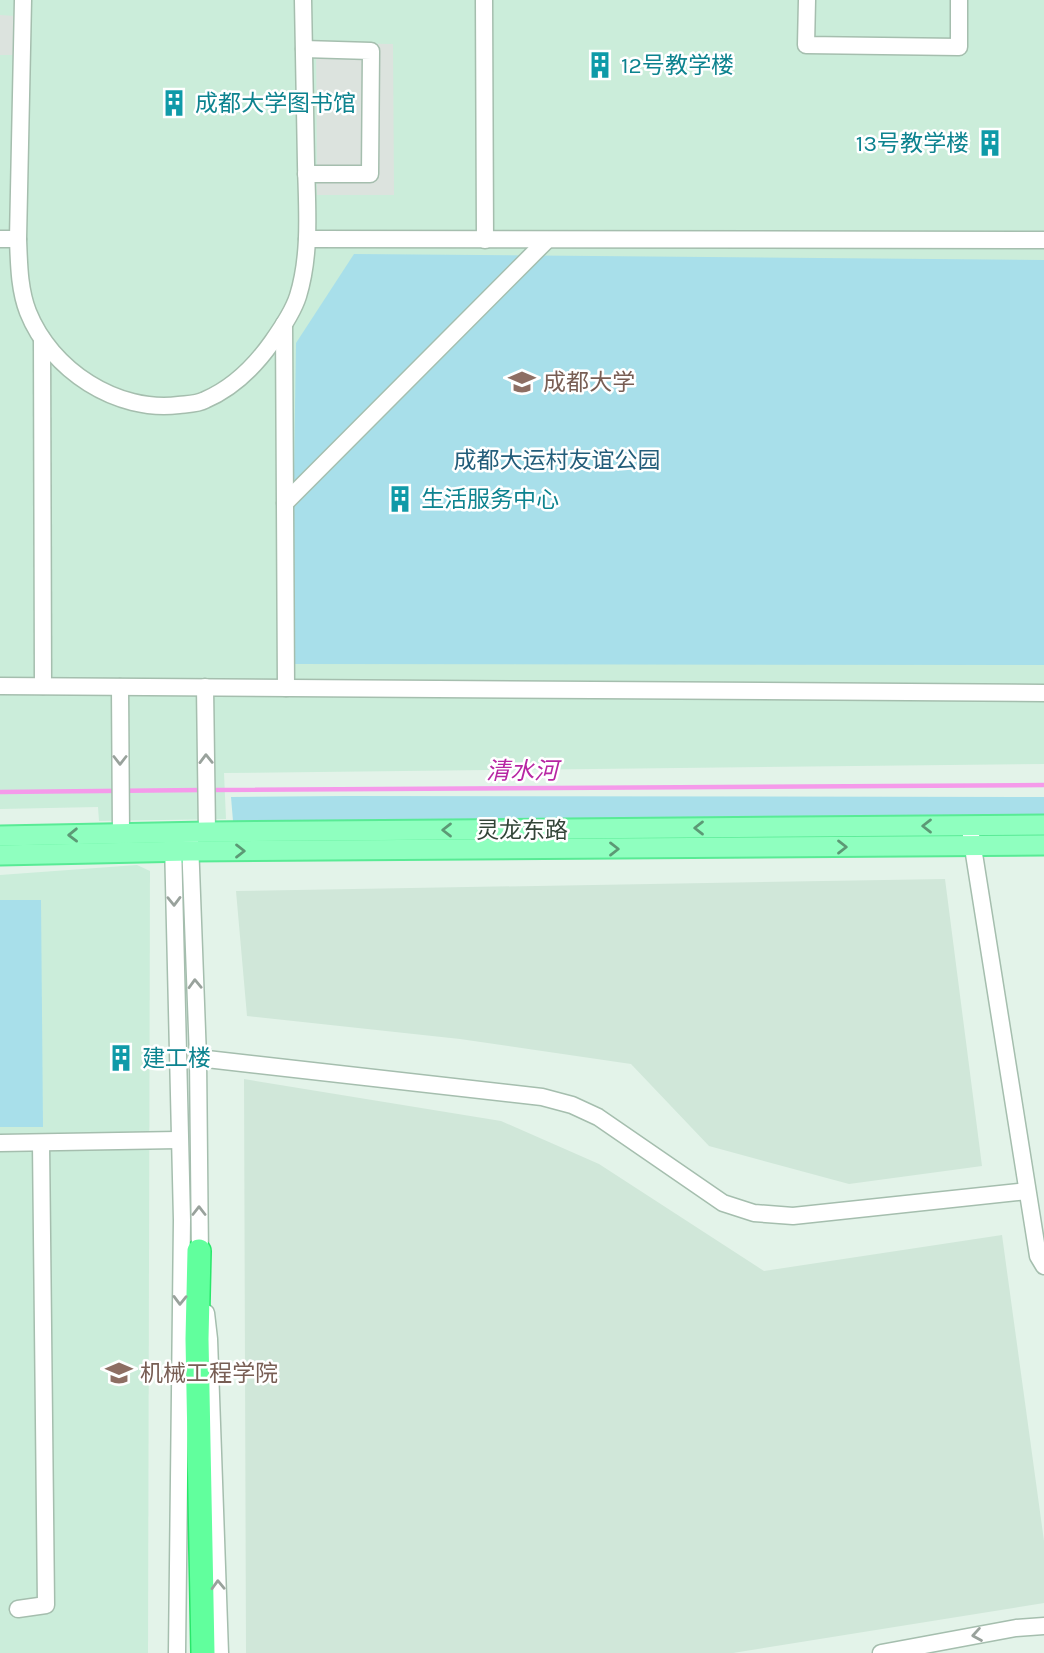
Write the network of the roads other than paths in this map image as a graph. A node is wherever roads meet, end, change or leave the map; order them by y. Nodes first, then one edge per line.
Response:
1 (23, 0) edge
2 (303, 0) edge
3 (484, 0) edge
4 (807, 0) edge
5 (959, 0) edge
6 (304, 49) junction
7 (306, 174) junction
8 (0, 239) edge
9 (18, 239) junction
10 (307, 239) junction
11 (485, 240) junction
12 (547, 240) junction
13 (1044, 240) edge
14 (284, 324) junction
15 (42, 339) junction
16 (285, 503) junction
17 (0, 686) edge
18 (43, 686) junction
19 (120, 687) junction
20 (205, 687) junction
21 (286, 688) junction
22 (1044, 693) edge
23 (1044, 825) edge
24 (969, 826) junction
25 (121, 834) junction
26 (0, 836) edge
27 (187, 840) junction
28 (1044, 845) edge
29 (973, 846) junction
30 (0, 855) edge
31 (198, 1058) junction
32 (178, 1140) junction
33 (0, 1143) edge
34 (41, 1143) junction
35 (1027, 1191) junction
36 (199, 1251) junction
37 (1044, 1266) edge
38 (18, 1609) dead end
39 (1044, 1626) edge
40 (177, 1653) edge
41 (203, 1653) edge
42 (220, 1653) edge
43 (880, 1653) edge

1 - 9 street
2 - 6 street
3 - 11 street
4 - 5 street
6 - 7 street
6 - 7 street
7 - 10 street
8 - 9 street
9 - 15 street
10 - 11 street
10 - 14 street
11 - 12 street
12 - 13 street
12 - 16 street
14 - 15 street
14 - 16 street
15 - 18 street
16 - 21 street
17 - 18 street
18 - 19 street
19 - 20 street
19 -> 25 street
20 - 21 street
27 -> 20 street
21 - 22 street
23 - 24 main road, 灵龙东路
24 -> 27 main road, 灵龙东路
24 - 29 street
25 -> 26 main road, 灵龙东路
25 - 27 main road, 灵龙东路
27 -> 29 main road, 灵龙东路
27 - 30 main road, 灵龙东路
31 -> 27 street
27 -> 32 street
28 - 29 main road, 灵龙东路
29 - 35 street
31 - 35 street
36 -> 31 street
32 - 34 street
32 -> 40 street
33 - 34 street
34 - 38 street
35 - 37 street
36 - 41 highway
42 -> 36 street
39 -> 43 street

